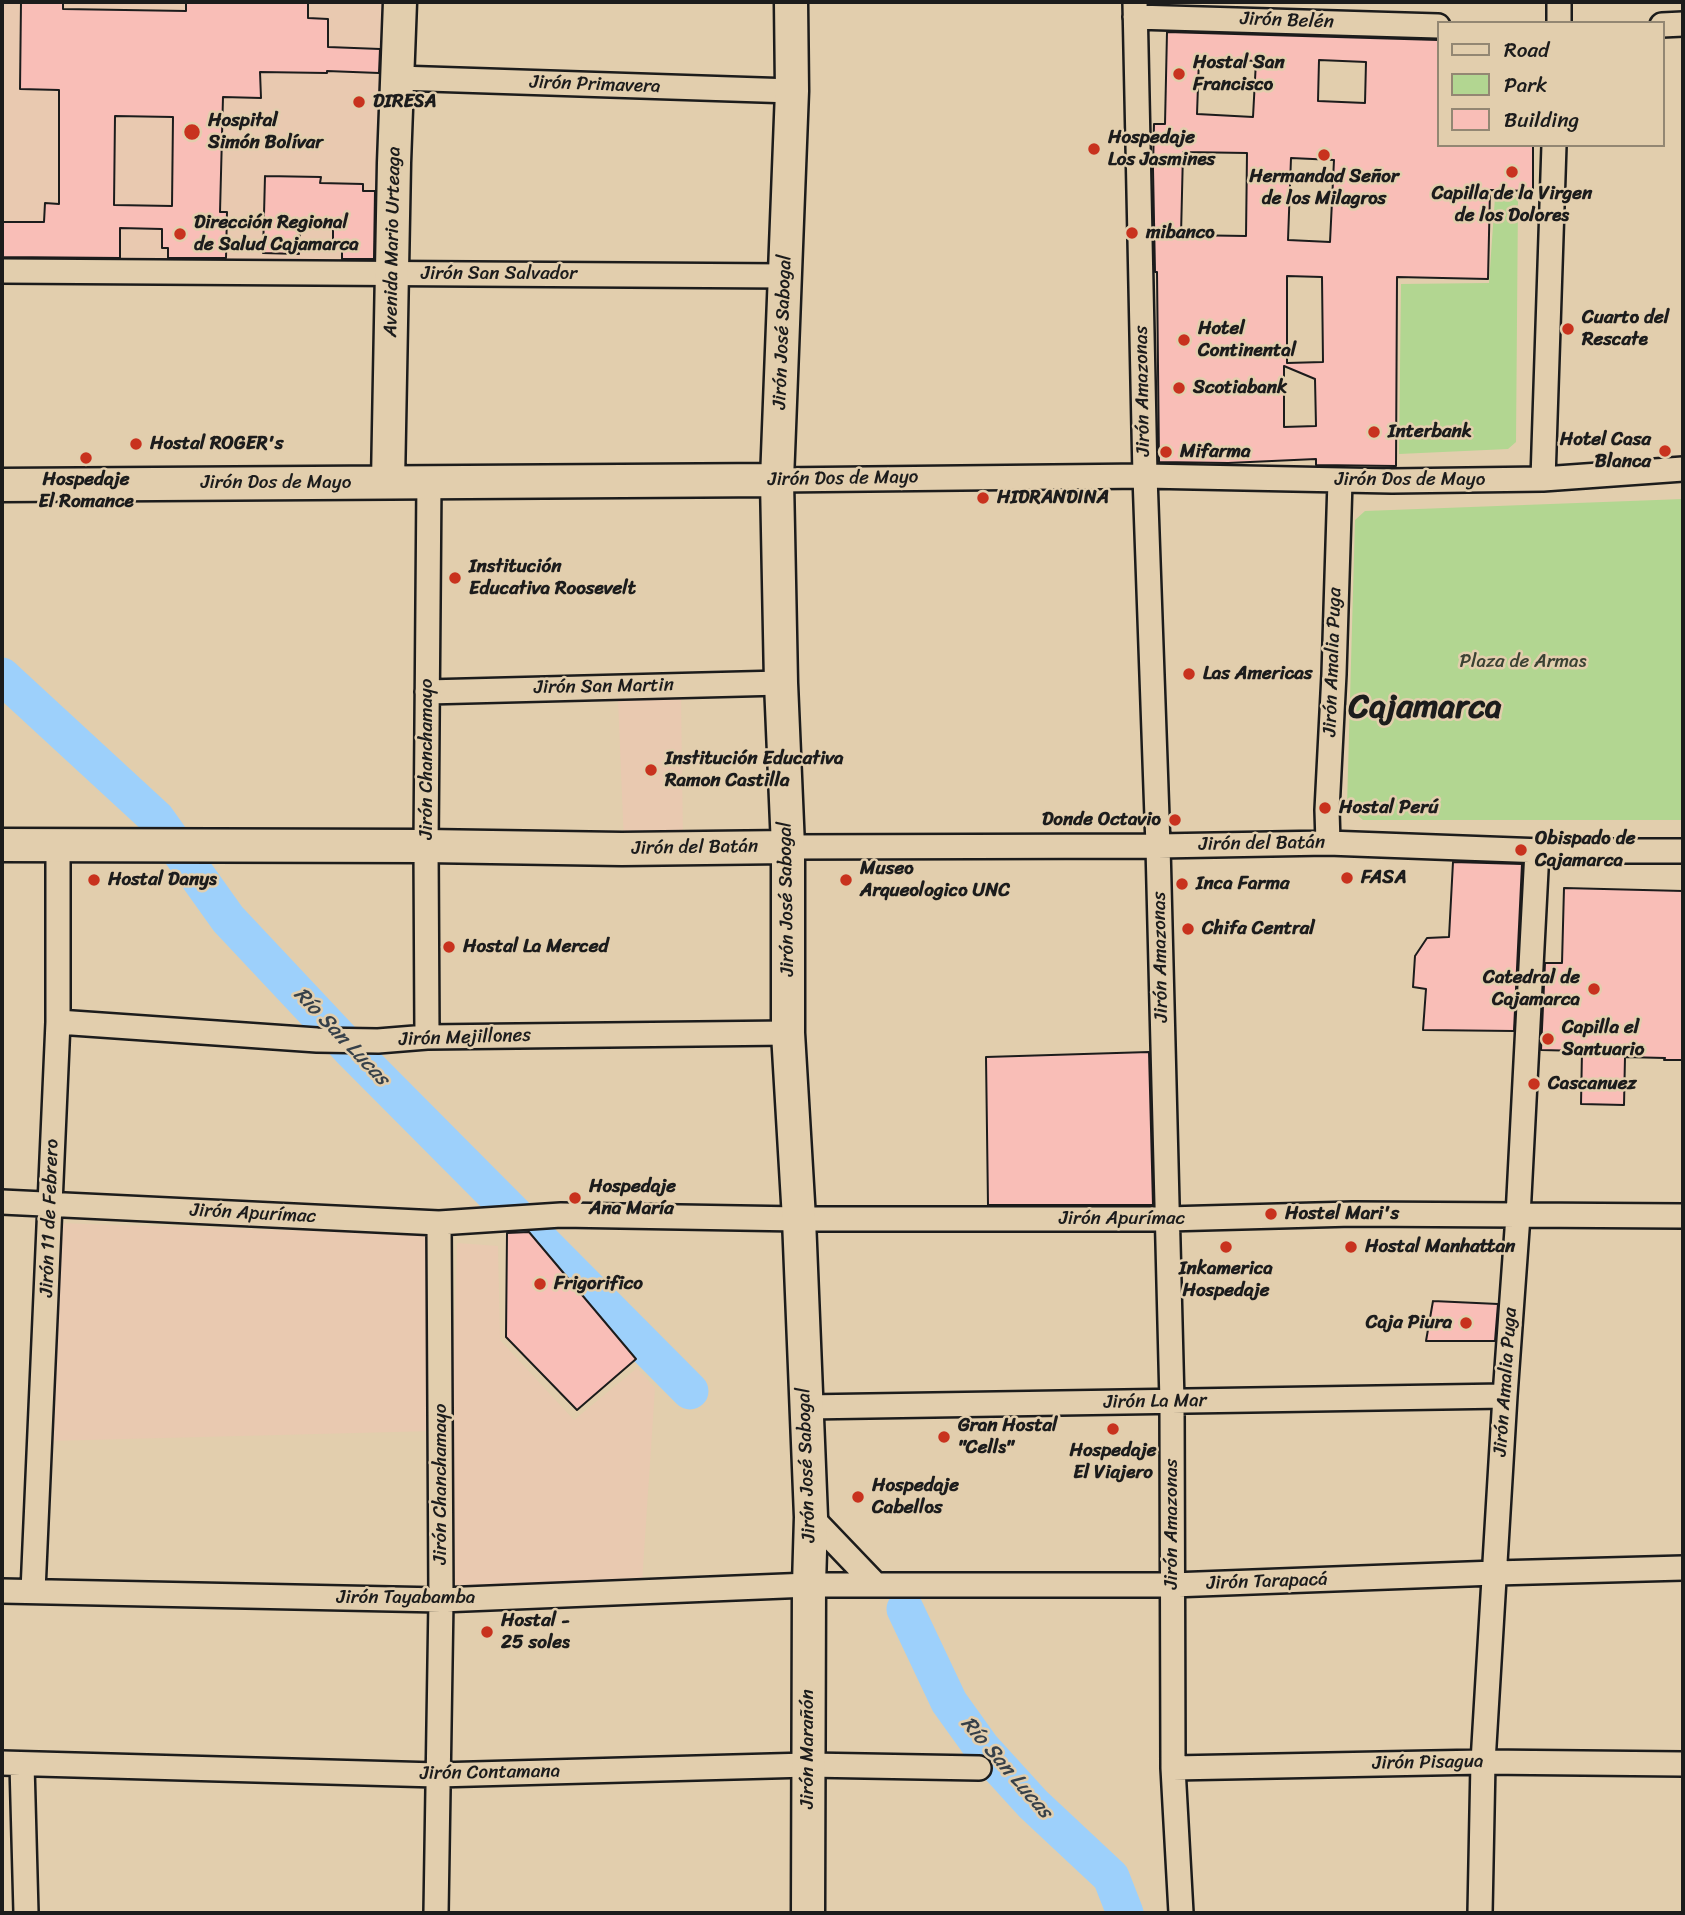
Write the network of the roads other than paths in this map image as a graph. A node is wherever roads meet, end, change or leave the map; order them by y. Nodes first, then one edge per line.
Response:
1 (400, 2) edge
2 (791, 2) edge
3 (1559, 2) edge
4 (1135, 9) edge
5 (1559, 21) edge
6 (1664, 24) edge
7 (1683, 24) edge
8 (1436, 26) edge
9 (398, 78) junction
10 (792, 91) junction
11 (1554, 147) edge
12 (2, 271) edge
13 (392, 274) junction
14 (786, 276) junction
15 (1683, 469) edge
16 (1145, 476) junction
17 (1543, 479) junction
18 (777, 480) junction
19 (429, 481) junction
20 (1340, 481) junction
21 (388, 482) junction
22 (2, 485) edge
23 (781, 683) junction
24 (427, 692) junction
25 (1328, 843) junction
26 (2, 845) edge
27 (58, 845) junction
28 (426, 846) junction
29 (1158, 846) junction
30 (788, 847) junction
31 (1537, 851) junction
32 (1683, 851) edge
33 (58, 1022) junction
34 (788, 1033) junction
35 (427, 1037) junction
36 (2, 1202) edge
37 (51, 1205) junction
38 (1518, 1216) junction
39 (1683, 1216) edge
40 (799, 1219) junction
41 (1167, 1219) junction
42 (439, 1223) junction
43 (1505, 1395) junction
44 (1172, 1402) junction
45 (806, 1407) junction
46 (811, 1517) junction
47 (1683, 1568) edge
48 (1495, 1573) junction
49 (809, 1585) junction
50 (876, 1585) junction
51 (1172, 1585) junction
52 (2, 1591) edge
53 (33, 1591) junction
54 (441, 1600) junction
55 (1483, 1762) junction
56 (12, 1763) edge
57 (1683, 1764) edge
58 (808, 1765) junction
59 (979, 1768) dead end
60 (1173, 1768) junction
61 (438, 1774) junction
62 (26, 1913) edge
63 (436, 1913) edge
64 (808, 1913) edge
65 (1181, 1913) edge
66 (1480, 1913) edge

1 - 9 street, Avenida Mario Urteaga
2 - 10 street, Jirón José Sabogal
3 - 5 street
4 - 8 street, Jirón Belén
4 - 16 street, Jirón Amazonas
6 - 7 street
9 - 10 street, Jirón Primavera
9 - 13 street, Avenida Mario Urteaga
10 - 14 street, Jirón José Sabogal
11 - 17 street
12 - 13 street, Jirón San Salvador
13 - 14 street, Jirón San Salvador
13 - 21 street, Avenida Mario Urteaga
14 - 18 street, Jirón José Sabogal
15 - 17 street, Jirón Dos de Mayo
16 - 18 street, Jirón Dos de Mayo
16 - 20 street, Jirón Dos de Mayo
16 - 29 street, Jirón Amazonas
17 - 20 street, Jirón Dos de Mayo
18 - 19 street, Jirón Dos de Mayo
18 - 23 street, Jirón José Sabogal
19 - 21 street, Jirón Dos de Mayo
19 - 24 street, Jirón Chanchamayo
20 - 25 street, Jirón Amalia Puga
21 - 22 street, Jirón Dos de Mayo
23 - 24 street, Jirón San Martin
23 - 30 street, Jirón José Sabogal
24 - 28 street, Jirón Chanchamayo
25 - 29 street, Jirón del Batán
25 - 31 street, Jirón del Batán
26 - 27 street, Jirón del Batán
27 - 28 street, Jirón del Batán
27 - 33 street, Jirón 11 de Febrero
28 - 30 street, Jirón del Batán
28 - 35 street, Jirón Chanchamayo
29 - 30 street, Jirón del Batán
29 - 41 street, Jirón Amazonas
30 - 34 street, Jirón José Sabogal
31 - 32 street, Jirón del Batán
31 - 38 street, Jirón Amalia Puga
33 - 35 street, Jirón Mejillones
33 - 37 street, Jirón 11 de Febrero
34 - 35 street, Jirón Mejillones
34 - 40 street, Jirón José Sabogal
36 - 37 street, Jirón Apurímac
37 - 42 street, Jirón Apurímac
37 - 53 street, Jirón 11 de Febrero
38 - 39 street, Jirón Apurímac
38 - 41 street, Jirón Apurímac
38 - 43 street, Jirón Amalia Puga
40 - 41 street, Jirón Apurímac
40 - 42 street, Jirón Apurímac
40 - 45 street, Jirón José Sabogal
41 - 44 street, Jirón Amazonas
42 - 54 street, Jirón Chanchamayo
43 - 44 street, Jirón La Mar
43 - 48 street, Jirón Amalia Puga
44 - 45 street, Jirón La Mar
44 - 51 street, Jirón Amazonas
45 - 46 street, Jirón José Sabogal
46 - 49 street, Jirón José Sabogal
46 - 50 street
47 - 48 street, Jirón Tarapacá
48 - 51 street, Jirón Tarapacá
48 - 55 street, Jirón Amalia Puga
49 - 50 street, Jirón Tarapacá
49 - 54 street, Jirón Tayabamba
49 - 58 street, Jirón Marañón
50 - 51 street, Jirón Tarapacá
51 - 60 street, Jirón Amazonas
52 - 53 street, Jirón Tayabamba
53 - 54 street, Jirón Tayabamba
54 - 61 street, Jirón Chanchamayo
55 - 57 street, Jirón Pisagua
55 - 60 street, Jirón Pisagua
55 - 66 street, Jirón Amalia Puga
56 - 61 street, Jirón Contamana
56 - 62 street
58 - 59 street, Jirón Contamana
58 - 61 street, Jirón Contamana
58 - 64 street, Jirón Marañón
60 - 65 street, Jirón Amazonas
61 - 63 street, Jirón Chanchamayo

